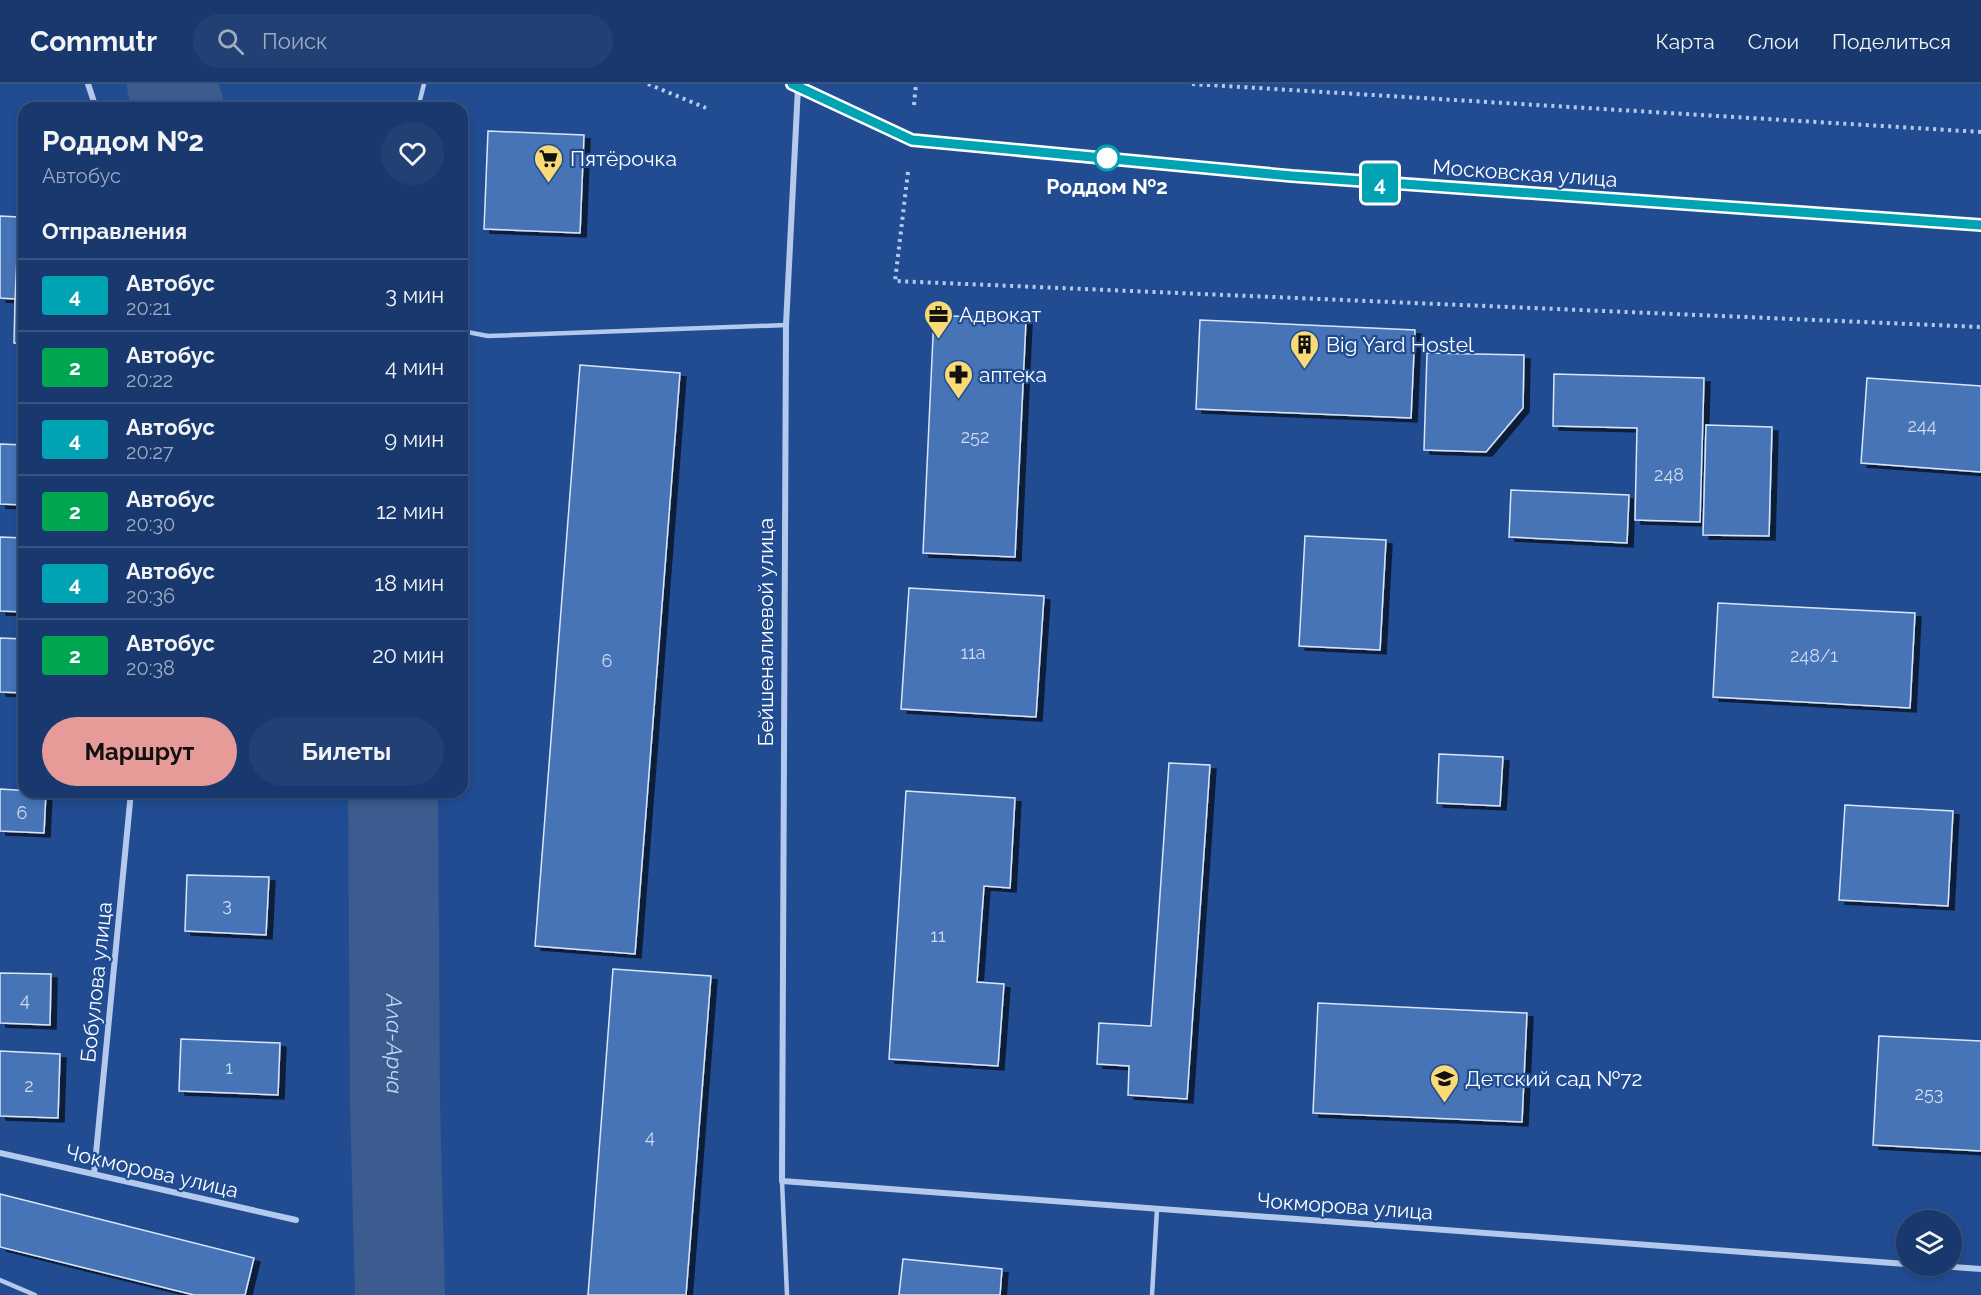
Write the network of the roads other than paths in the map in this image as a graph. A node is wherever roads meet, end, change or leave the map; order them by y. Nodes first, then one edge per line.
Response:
1 (88, 84) edge
2 (424, 84) edge
3 (796, 85) edge
4 (94, 102) edge
5 (420, 102) edge
6 (1981, 225) edge
7 (786, 325) junction
8 (468, 332) edge
9 (130, 798) edge
10 (0, 1153) edge
11 (94, 1174) junction
12 (782, 1181) junction
13 (1157, 1209) junction
14 (296, 1220) dead end
15 (1896, 1263) edge
16 (1962, 1268) edge
17 (1981, 1269) edge
18 (0, 1280) edge
19 (35, 1295) edge
20 (787, 1295) edge
21 (1152, 1295) edge

1 - 4 street
2 - 5 lane
3 - 6 main road, Московская улица
3 - 7 street, Бейшеналиевой улица
7 - 8 lane
7 - 12 street, Бейшеналиевой улица
9 - 11 street, Бобулова улица
10 - 11 street, Чокморова улица
11 - 14 street, Чокморова улица
12 - 13 street, Чокморова улица
12 - 20 lane
13 - 15 street, Чокморова улица
13 - 21 lane
16 - 17 street
18 - 19 lane

